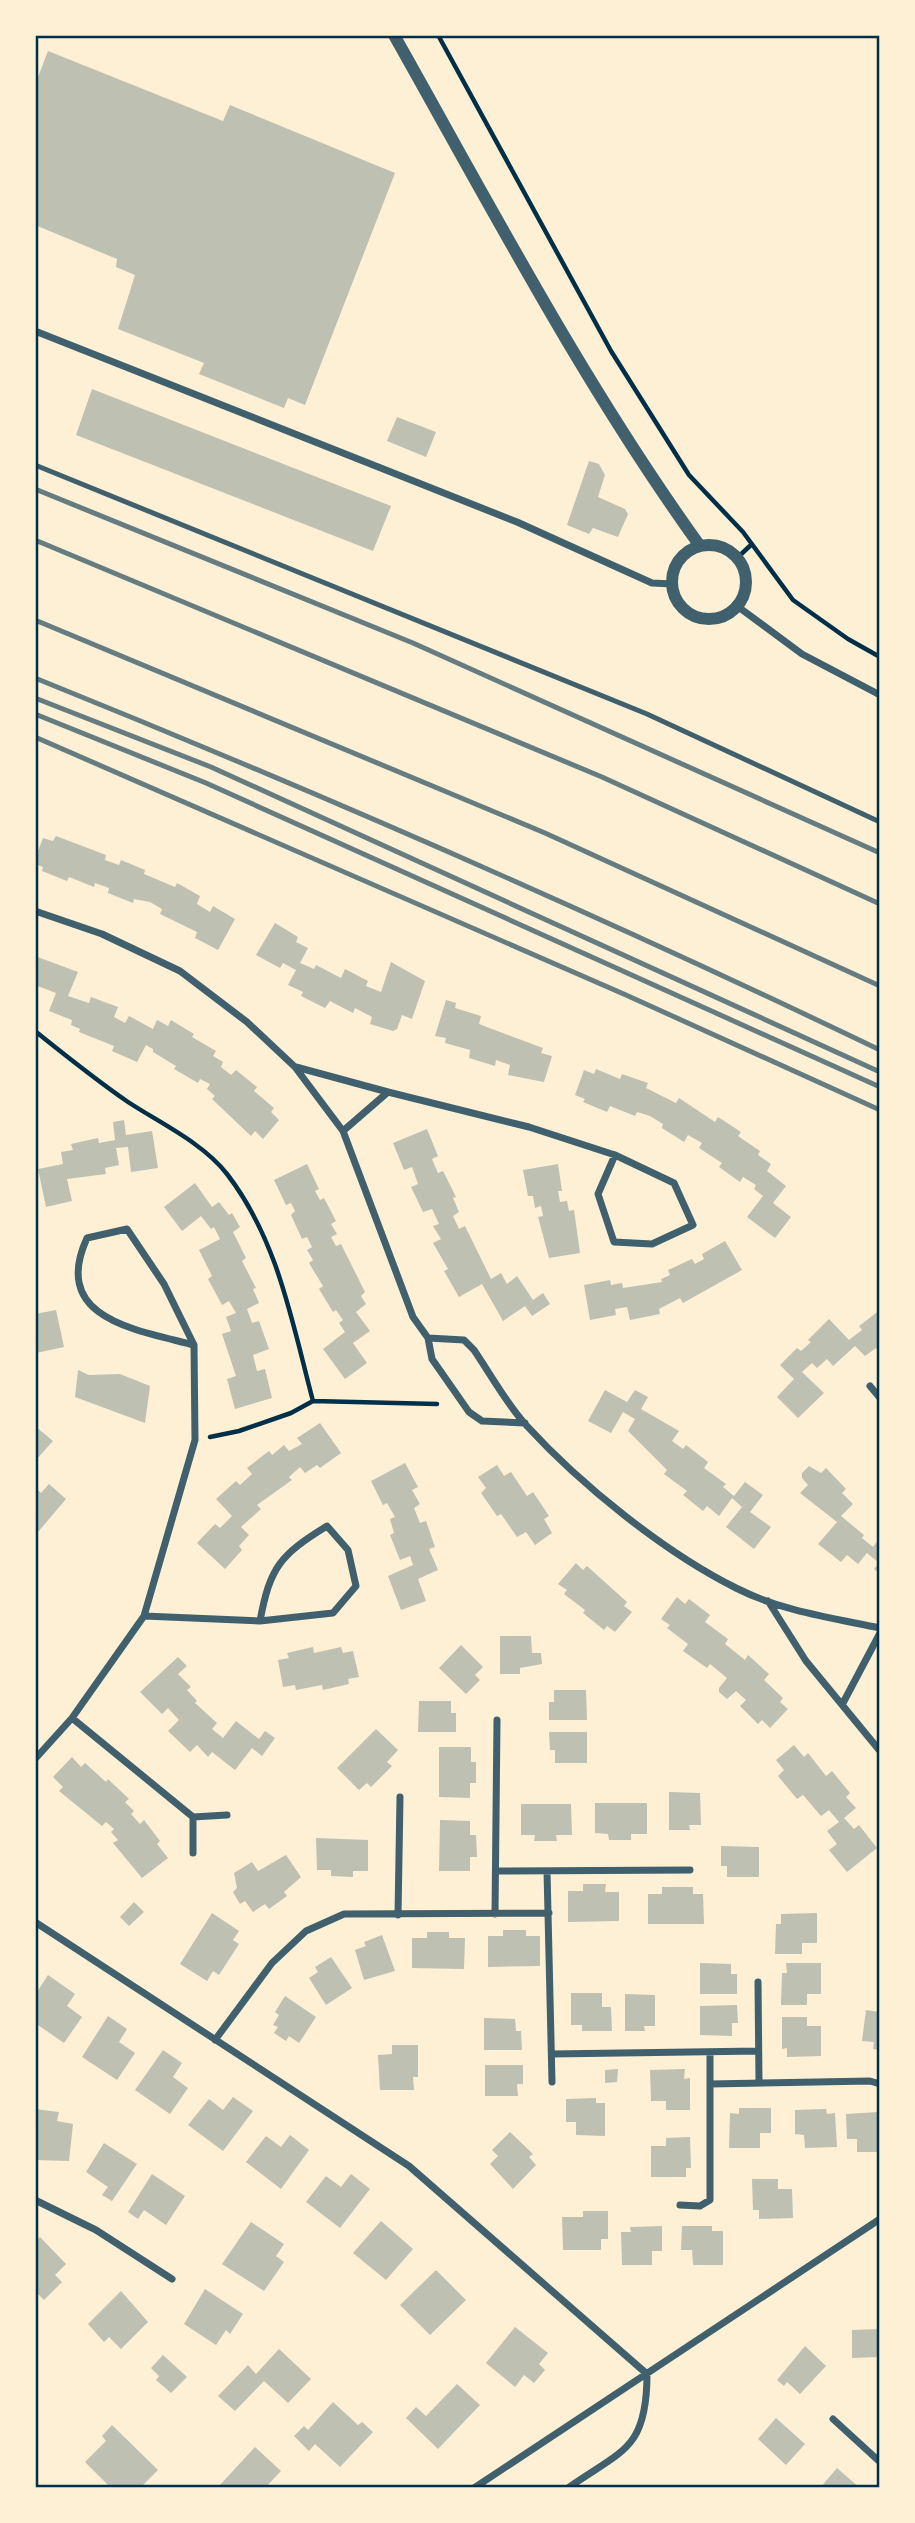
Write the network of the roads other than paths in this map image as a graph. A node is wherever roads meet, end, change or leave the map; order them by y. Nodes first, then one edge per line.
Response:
1 (394, 35) edge
2 (35, 331) edge
3 (35, 465) edge
4 (700, 546) junction
5 (673, 583) junction
6 (737, 606) junction
7 (880, 695) edge
8 (880, 822) edge
9 (35, 911) edge
10 (295, 1067) junction
11 (388, 1092) junction
12 (343, 1131) junction
13 (615, 1155) junction
14 (428, 1338) junction
15 (194, 1345) junction
16 (870, 1387) dead end
17 (880, 1398) edge
18 (525, 1423) junction
19 (768, 1600) junction
20 (144, 1616) junction
21 (260, 1621) junction
22 (880, 1630) edge
23 (843, 1703) junction
24 (72, 1718) junction
25 (497, 1720) dead end
26 (880, 1751) edge
27 (35, 1759) edge
28 (400, 1797) dead end
29 (227, 1815) dead end
30 (192, 1817) junction
31 (193, 1853) dead end
32 (690, 1870) dead end
33 (497, 1871) junction
34 (547, 1871) junction
35 (548, 1913) junction
36 (495, 1914) junction
37 (398, 1915) junction
38 (35, 1922) edge
39 (758, 1982) dead end
40 (215, 2040) junction
41 (758, 2051) junction
42 (710, 2052) junction
43 (551, 2054) junction
44 (552, 2082) dead end
45 (759, 2082) junction
46 (710, 2084) junction
47 (880, 2084) edge
48 (35, 2200) edge
49 (680, 2205) dead end
50 (880, 2219) edge
51 (172, 2279) dead end
52 (647, 2374) junction
53 (833, 2419) dead end
54 (880, 2462) edge
55 (474, 2488) edge
56 (568, 2488) edge

1 - 4 street
2 - 5 street
3 - 8 lane
4 - 5 street
4 - 6 street
5 - 6 street
6 - 7 street
9 - 10 street
10 - 11 street
10 - 12 street
11 - 12 street
11 - 13 street
12 - 14 street
13 - 13 street
14 - 18 street
14 - 18 street
15 - 15 street
15 - 20 street
16 - 17 street
18 - 19 street
19 - 22 street
19 - 23 street
20 - 21 street
20 - 24 street
21 - 21 street
22 - 23 street
23 - 26 street
24 - 27 street
24 - 30 street
25 - 33 street
28 - 37 street
29 - 30 street
30 - 31 street
32 - 34 street
33 - 34 street
33 - 36 street
34 - 35 street
35 - 36 street
35 - 43 street
36 - 37 street
37 - 40 street
38 - 40 street
39 - 41 street
40 - 52 street
41 - 42 street
41 - 45 street
42 - 43 street
42 - 46 street
43 - 44 street
45 - 46 street
45 - 47 street
46 - 49 street
48 - 51 street
50 - 52 street
52 - 55 street
52 - 56 street
53 - 54 street

